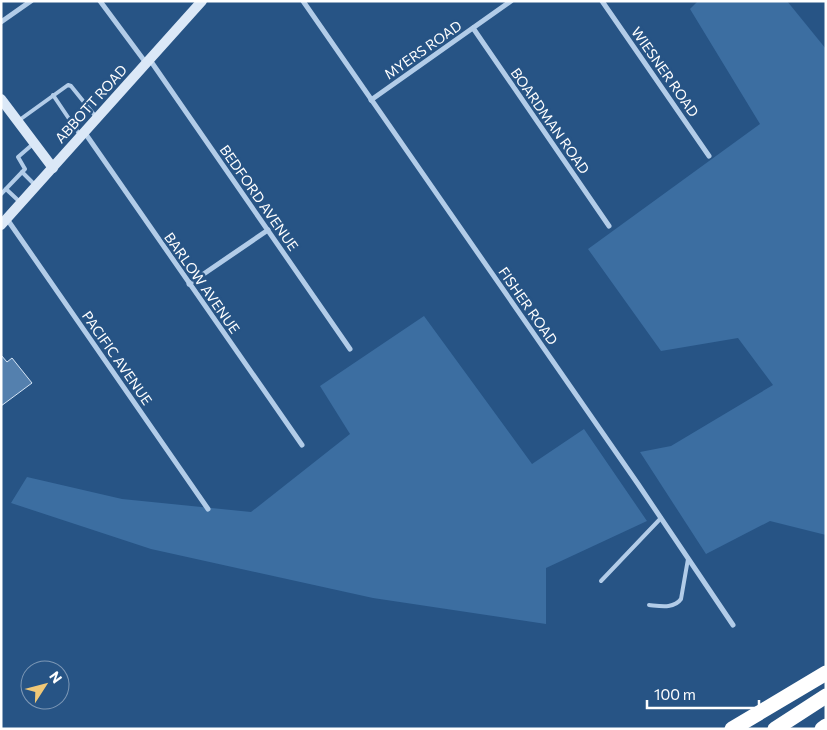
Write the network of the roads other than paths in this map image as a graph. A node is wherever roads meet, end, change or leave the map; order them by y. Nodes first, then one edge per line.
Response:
1 (31, 1) edge
2 (100, 1) edge
3 (202, 1) edge
4 (303, 1) edge
5 (511, 1) edge
6 (602, 1) edge
7 (1, 22) edge
8 (473, 28) junction
9 (148, 62) junction
10 (53, 96) junction
11 (1, 98) edge
12 (371, 100) junction
13 (97, 119) junction
14 (18, 120) junction
15 (83, 135) junction
16 (34, 143) junction
17 (709, 156) dead end
18 (53, 168) junction
19 (22, 172) junction
20 (36, 186) junction
21 (6, 189) junction
22 (1, 194) edge
23 (21, 203) junction
24 (4, 222) edge
25 (609, 226) dead end
26 (268, 230) junction
27 (189, 284) junction
28 (350, 350) dead end
29 (302, 445) dead end
30 (208, 509) dead end
31 (661, 518) junction
32 (688, 559) junction
33 (601, 582) dead end
34 (649, 606) dead end
35 (732, 625) dead end
36 (826, 673) edge
37 (811, 682) junction
38 (826, 696) edge
39 (826, 726) edge
40 (732, 729) edge
41 (749, 729) edge
42 (775, 729) edge
43 (822, 729) edge

1 - 7 street
2 - 9 street, BEDFORD AVENUE
3 - 9 street, ABBOTT ROAD
4 - 12 street, FISHER ROAD
5 - 8 street, MYERS ROAD
6 - 17 street, WIESNER ROAD
8 - 12 street, MYERS ROAD
8 - 25 street, BOARDMAN ROAD
9 - 13 street, ABBOTT ROAD
9 - 26 street, BEDFORD AVENUE
10 - 13 lane
10 - 14 lane
10 - 15 lane
11 - 14 street
12 - 31 street, FISHER ROAD
13 - 15 street, ABBOTT ROAD
14 - 16 street
15 - 18 street, ABBOTT ROAD
15 - 27 street, BARLOW AVENUE
16 - 18 street
16 - 19 lane
18 - 20 street, ABBOTT ROAD
19 - 20 lane
19 - 21 lane
20 - 23 street, ABBOTT ROAD
21 - 22 lane
21 - 23 lane
23 - 24 street, ABBOTT ROAD
24 - 30 street, PACIFIC AVENUE
26 - 27 street
26 - 28 street, BEDFORD AVENUE
27 - 29 street, BARLOW AVENUE
31 - 32 street, FISHER ROAD
31 - 33 lane
32 - 34 lane
32 - 35 street, FISHER ROAD
36 - 37 highway
37 - 40 highway
37 - 41 highway
38 - 42 highway
39 - 43 highway

